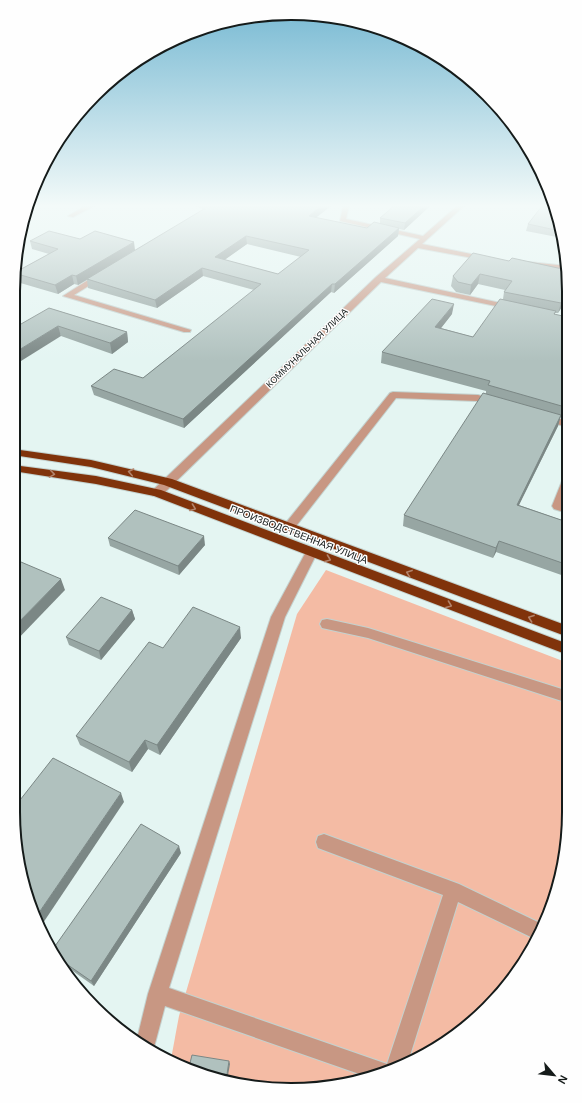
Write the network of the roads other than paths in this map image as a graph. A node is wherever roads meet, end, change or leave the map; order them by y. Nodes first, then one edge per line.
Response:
1 (402, 257) edge
2 (478, 257) edge
3 (491, 260) edge
4 (521, 263) edge
5 (561, 267) edge
6 (107, 272) edge
7 (379, 279) junction
8 (521, 310) edge
9 (187, 330) dead end
10 (508, 407) edge
11 (530, 413) edge
12 (562, 423) edge
13 (20, 453) edge
14 (20, 469) edge
15 (168, 482) junction
16 (157, 494) junction
17 (562, 495) edge
18 (562, 507) edge
19 (289, 527) junction
20 (311, 553) junction
21 (327, 624) dead end
22 (562, 630) edge
23 (562, 648) edge
24 (562, 695) edge
25 (324, 842) dead end
26 (453, 890) junction
27 (535, 930) edge
28 (158, 994) junction
29 (146, 1041) edge
30 (399, 1060) edge
31 (375, 1070) edge

1 - 7 street, КОММУНАЛЬНАЯ УЛИЦА
2 - 3 street
4 - 5 street
6 - 9 street
7 - 8 street
7 - 15 street, КОММУНАЛЬНАЯ УЛИЦА
10 - 19 street
11 - 12 street
15 -> 13 highway, ПРОИЗВОДСТВЕННАЯ УЛИЦА
14 -> 16 highway, ПРОИЗВОДСТВЕННАЯ УЛИЦА
15 - 16 street, КОММУНАЛЬНАЯ УЛИЦА
15 - 19 highway, ПРОИЗВОДСТВЕННАЯ УЛИЦА
16 -> 20 highway, ПРОИЗВОДСТВЕННАЯ УЛИЦА
17 - 18 street
22 -> 19 highway, ПРОИЗВОДСТВЕННАЯ УЛИЦА
20 -> 23 highway, ПРОИЗВОДСТВЕННАЯ УЛИЦА
20 - 28 street
21 - 24 street
25 - 26 street
26 - 27 street
26 - 30 street
28 - 29 street
28 - 31 street

